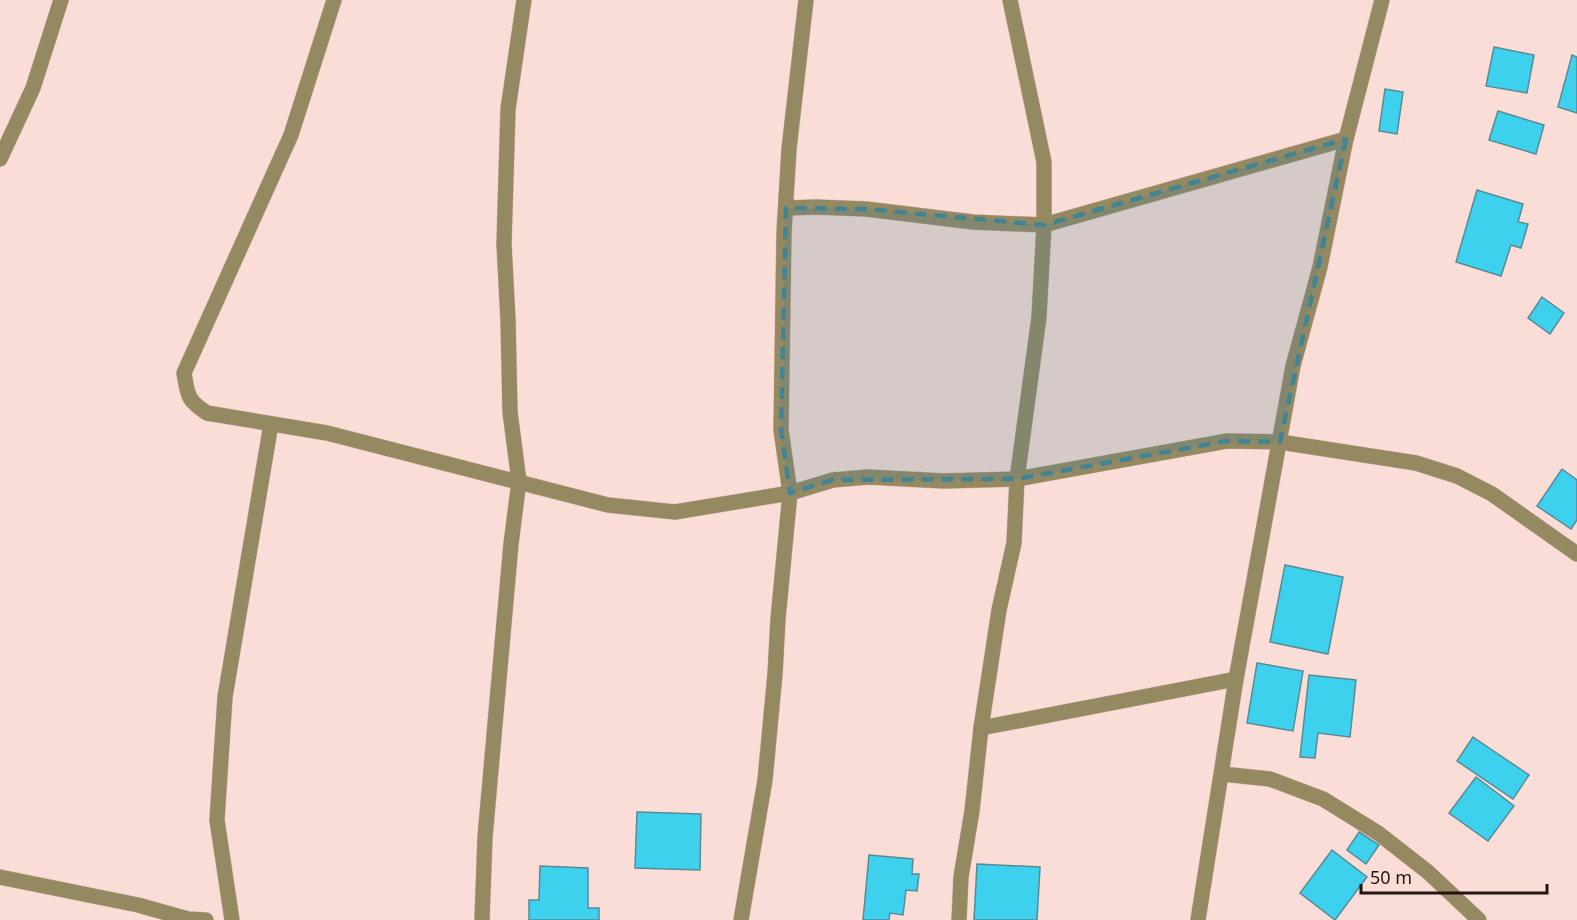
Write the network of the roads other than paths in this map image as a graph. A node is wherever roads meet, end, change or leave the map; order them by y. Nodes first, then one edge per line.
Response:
1 (61, 0) edge
2 (334, 0) edge
3 (524, 0) edge
4 (806, 0) edge
5 (1010, 0) edge
6 (1382, 0) edge
7 (1346, 139) junction
8 (0, 159) edge
9 (786, 208) junction
10 (1044, 225) junction
11 (271, 424) junction
12 (1280, 442) junction
13 (1017, 479) junction
14 (519, 481) junction
15 (790, 493) junction
16 (1577, 554) edge
17 (1236, 679) junction
18 (981, 728) junction
19 (1222, 774) junction
20 (0, 877) edge
21 (188, 919) edge
22 (206, 920) edge
23 (232, 920) edge
24 (482, 920) edge
25 (741, 920) edge
26 (959, 920) edge
27 (1198, 920) edge
28 (1479, 920) edge

1 - 8 street
2 - 11 street
3 - 14 street
4 - 9 street
5 - 10 street
6 - 7 street
7 - 10 street
7 - 12 street
9 - 10 street
9 - 15 street
10 - 13 street
11 - 14 street
11 - 23 street
12 - 13 street
12 - 16 street
12 - 17 street
13 - 15 street
13 - 18 street
14 - 15 street
14 - 24 street
15 - 25 street
17 - 18 street
17 - 19 street
18 - 26 street
19 - 27 street
19 - 28 street
20 - 21 street
21 - 22 street

